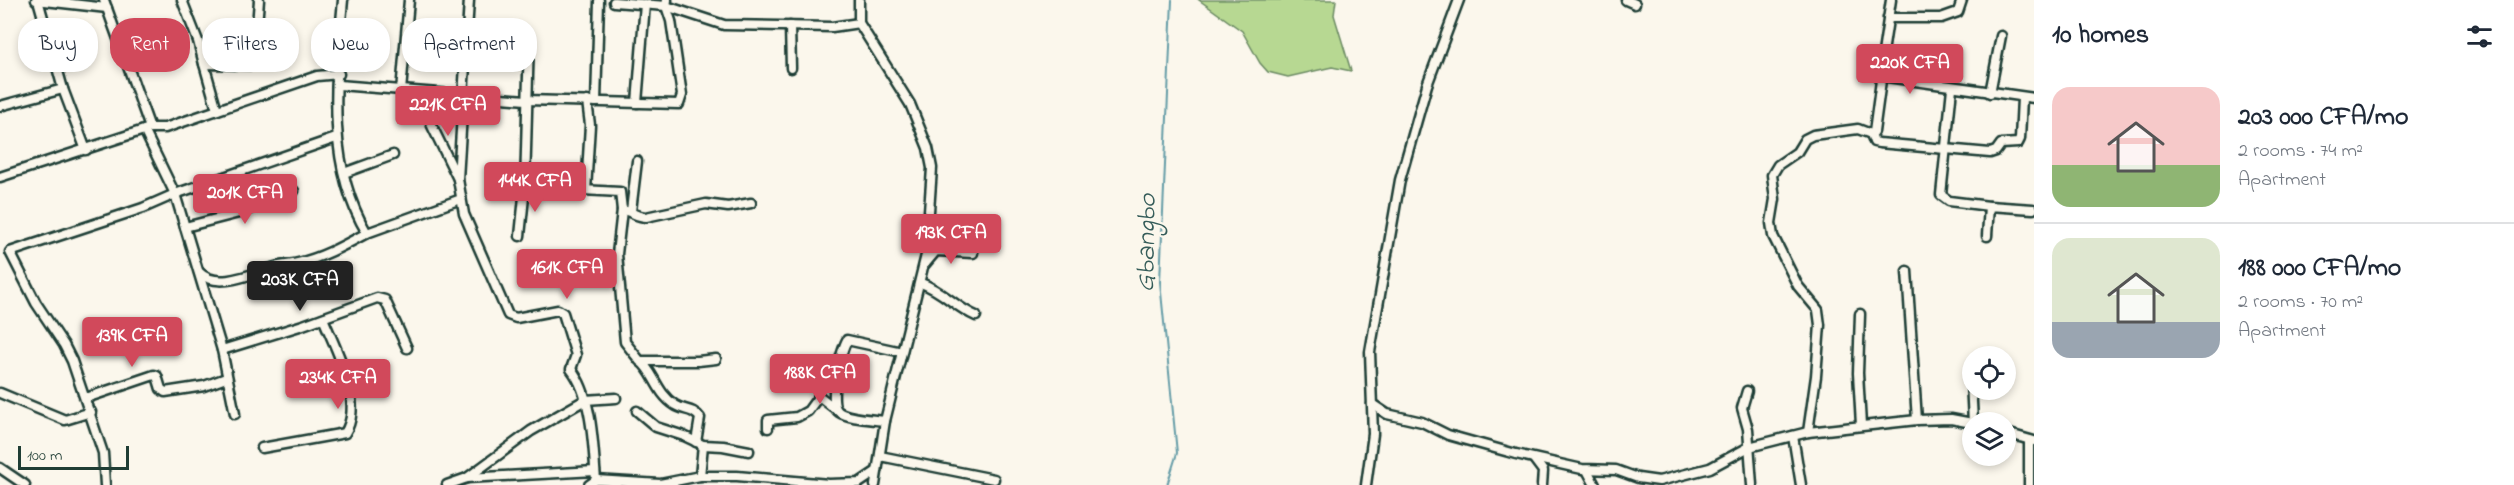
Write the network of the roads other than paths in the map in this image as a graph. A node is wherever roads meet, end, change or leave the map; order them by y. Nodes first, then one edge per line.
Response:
1 (37, 0) edge
2 (182, 0) edge
3 (259, 0) edge
4 (344, 0) edge
5 (409, 0) edge
6 (469, 0) edge
7 (859, 0) edge
8 (1459, 0) edge
9 (1626, 0) edge
10 (1891, 0) edge
11 (1962, 0) edge
12 (599, 2) dead end
13 (614, 2) dead end
14 (666, 3) edge
15 (106, 4) edge
16 (645, 4) junction
17 (1635, 4) dead end
18 (258, 18) edge
19 (1888, 18) junction
20 (859, 23) junction
21 (790, 26) junction
22 (2001, 36) dead end
23 (202, 56) edge
24 (791, 68) dead end
25 (206, 72) edge
26 (527, 72) edge
27 (1882, 73) junction
28 (339, 75) junction
29 (339, 85) junction
30 (1952, 88) junction
31 (63, 89) junction
32 (401, 91) junction
33 (423, 93) junction
34 (1990, 93) junction
35 (463, 96) junction
36 (2022, 98) junction
37 (2034, 98) edge
38 (526, 100) junction
39 (591, 101) junction
40 (637, 103) junction
41 (0, 106) edge
42 (217, 110) junction
43 (147, 129) junction
44 (1871, 134) junction
45 (336, 138) junction
46 (1944, 148) junction
47 (86, 150) junction
48 (393, 155) dead end
49 (637, 161) dead end
50 (344, 173) junction
51 (0, 177) edge
52 (458, 179) junction
53 (500, 187) dead end
54 (525, 187) junction
55 (294, 190) dead end
56 (586, 190) junction
57 (175, 194) junction
58 (461, 199) junction
59 (751, 203) dead end
60 (1989, 206) junction
61 (2033, 209) edge
62 (626, 211) junction
63 (185, 227) junction
64 (930, 232) junction
65 (367, 233) junction
66 (520, 236) dead end
67 (1987, 236) dead end
68 (947, 251) junction
69 (973, 253) dead end
70 (924, 264) junction
71 (1907, 271) dead end
72 (199, 272) junction
73 (921, 283) junction
74 (1860, 314) dead end
75 (976, 316) dead end
76 (323, 318) junction
77 (407, 348) dead end
78 (222, 350) junction
79 (902, 352) junction
80 (716, 359) dead end
81 (640, 361) junction
82 (226, 378) junction
83 (1747, 391) dead end
84 (0, 393) edge
85 (86, 398) junction
86 (616, 398) dead end
87 (585, 400) junction
88 (834, 407) junction
89 (1376, 407) junction
90 (637, 411) dead end
91 (91, 412) junction
92 (235, 414) dead end
93 (1917, 420) junction
94 (1962, 420) edge
95 (885, 421) junction
96 (1861, 425) junction
97 (768, 428) dead end
98 (1808, 432) junction
99 (1793, 436) junction
100 (2016, 436) edge
101 (2032, 441) edge
102 (699, 443) junction
103 (1749, 447) junction
104 (262, 448) dead end
105 (749, 451) dead end
106 (880, 456) junction
107 (1534, 459) junction
108 (0, 468) edge
109 (1587, 470) junction
110 (877, 471) junction
111 (700, 476) junction
112 (467, 478) junction
113 (593, 479) edge
114 (994, 479) dead end
115 (829, 484) edge
116 (860, 484) edge
117 (25, 485) edge
118 (105, 485) edge
119 (447, 485) edge
120 (875, 485) edge
121 (1366, 485) edge
122 (1542, 485) edge
123 (1595, 485) edge
124 (1752, 485) edge
125 (1801, 485) edge
126 (2029, 485) edge

1 - 15 street
1 - 31 street
2 - 23 street
3 - 18 street
4 - 28 street
5 - 32 street
6 - 35 street
7 - 20 street
8 - 89 street
9 - 17 street
10 - 19 street
11 - 19 street
12 - 39 street
13 - 16 street
14 - 16 street
14 - 21 street
14 - 40 street
15 - 43 street
16 - 40 street
19 - 27 street
20 - 21 street
20 - 64 street
21 - 24 street
22 - 34 street
25 - 42 street
26 - 38 street
27 - 30 street
27 - 44 street
28 - 29 street
28 - 42 street
29 - 32 street
29 - 45 street
30 - 34 street
30 - 46 street
31 - 41 street
31 - 47 street
32 - 33 street
33 - 35 street
33 - 52 street
34 - 36 street
35 - 38 street
35 - 52 street
36 - 37 street
36 - 46 street
38 - 39 street
38 - 54 street
39 - 40 street
39 - 56 street
42 - 43 street
43 - 47 street
43 - 57 street
44 - 46 street
44 - 98 street
45 - 50 street
45 - 57 street
46 - 60 street
47 - 51 street
48 - 50 street
49 - 62 street
50 - 65 street
52 - 58 street
53 - 54 street
54 - 56 street
54 - 66 street
55 - 63 street
56 - 62 street
57 - 63 street
57 - 85 street
58 - 65 street
58 - 87 street
59 - 62 street
60 - 61 street
60 - 67 street
62 - 81 street
63 - 72 street
64 - 68 street
64 - 70 street
65 - 72 street
68 - 69 street
68 - 70 street
70 - 73 street
71 - 93 street
72 - 78 street
73 - 75 street
73 - 79 street
74 - 96 street
76 - 77 street
76 - 78 street
76 - 104 street
78 - 82 street
79 - 88 street
79 - 95 street
80 - 81 street
81 - 102 street
82 - 85 street
82 - 92 street
83 - 103 street
84 - 91 street
85 - 91 street
86 - 87 street
87 - 112 street
87 - 113 street
88 - 95 street
88 - 97 street
89 - 107 street
89 - 121 street
90 - 102 street
91 - 118 street
93 - 94 street
93 - 96 street
95 - 106 street
96 - 98 street
98 - 99 street
99 - 103 street
99 - 125 street
100 - 101 street
101 - 126 street
102 - 105 street
102 - 111 street
103 - 109 street
103 - 124 street
106 - 110 street
106 - 114 street
107 - 109 street
107 - 122 street
108 - 117 street
109 - 123 street
110 - 116 street
110 - 120 street
111 - 113 street
111 - 115 street
112 - 113 street
112 - 119 street
115 - 116 street

